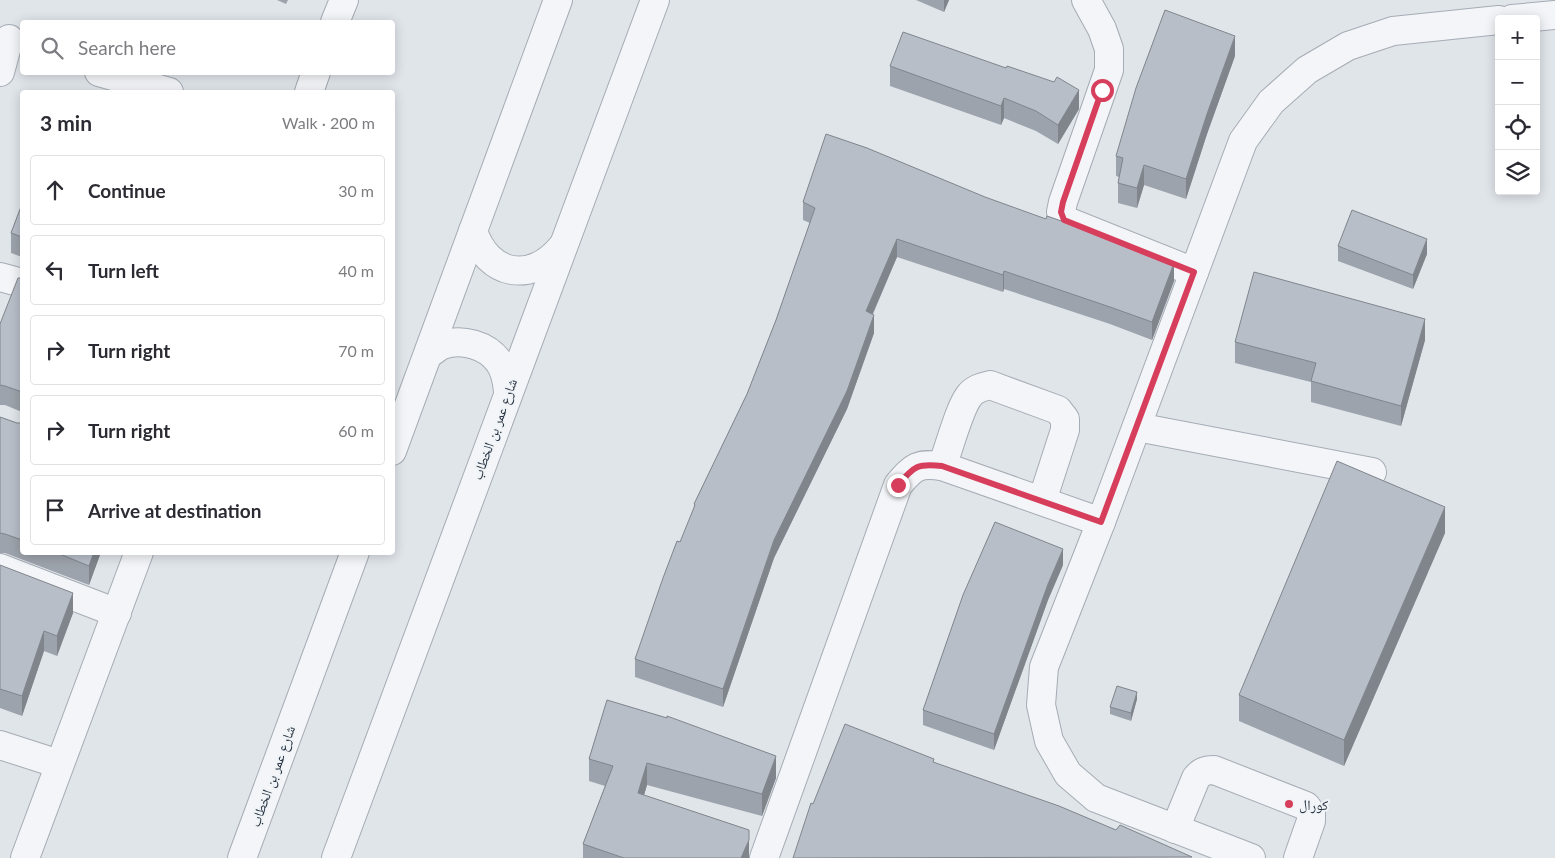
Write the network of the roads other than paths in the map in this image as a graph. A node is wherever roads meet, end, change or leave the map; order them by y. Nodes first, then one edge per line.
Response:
1 (344, 0) edge
2 (558, 0) edge
3 (655, 0) edge
4 (1086, 0) edge
5 (1555, 15) edge
6 (1540, 16) edge
7 (336, 20) edge
8 (1495, 20) edge
9 (10, 40) edge
10 (0, 72) edge
11 (109, 75) edge
12 (315, 75) edge
13 (161, 90) edge
14 (310, 90) edge
15 (473, 231) junction
16 (561, 248) junction
17 (1194, 272) junction
18 (0, 277) edge
19 (20, 282) edge
20 (429, 354) junction
21 (508, 391) junction
22 (1137, 427) junction
23 (395, 443) edge
24 (942, 466) junction
25 (1372, 472) dead end
26 (1042, 501) junction
27 (1101, 522) junction
28 (138, 555) edge
29 (354, 555) edge
30 (0, 568) edge
31 (116, 613) junction
32 (0, 745) edge
33 (59, 764) junction
34 (1175, 829) junction
35 (24, 858) edge
36 (242, 858) edge
37 (336, 858) edge
38 (764, 858) edge
39 (1251, 858) edge
40 (1298, 858) edge

1 - 7 street
2 - 15 street
3 - 16 street, شارع عمر بن الخطاب
4 - 17 street
5 - 6 street
8 - 17 street
9 - 10 street
11 - 13 street
12 - 14 street
15 - 16 street
15 - 20 street
16 - 21 street, شارع عمر بن الخطاب
17 - 22 street
18 - 19 street
20 - 21 street
20 - 23 street
21 - 37 street, شارع عمر بن الخطاب
22 - 25 street
22 - 27 street
24 - 26 street
24 - 26 street
24 - 38 street
26 - 27 street
27 - 34 street
28 - 31 street
29 - 36 street, شارع عمر بن الخطاب
30 - 31 street
31 - 33 street
32 - 33 street
33 - 35 street
34 - 39 street
34 - 40 street

